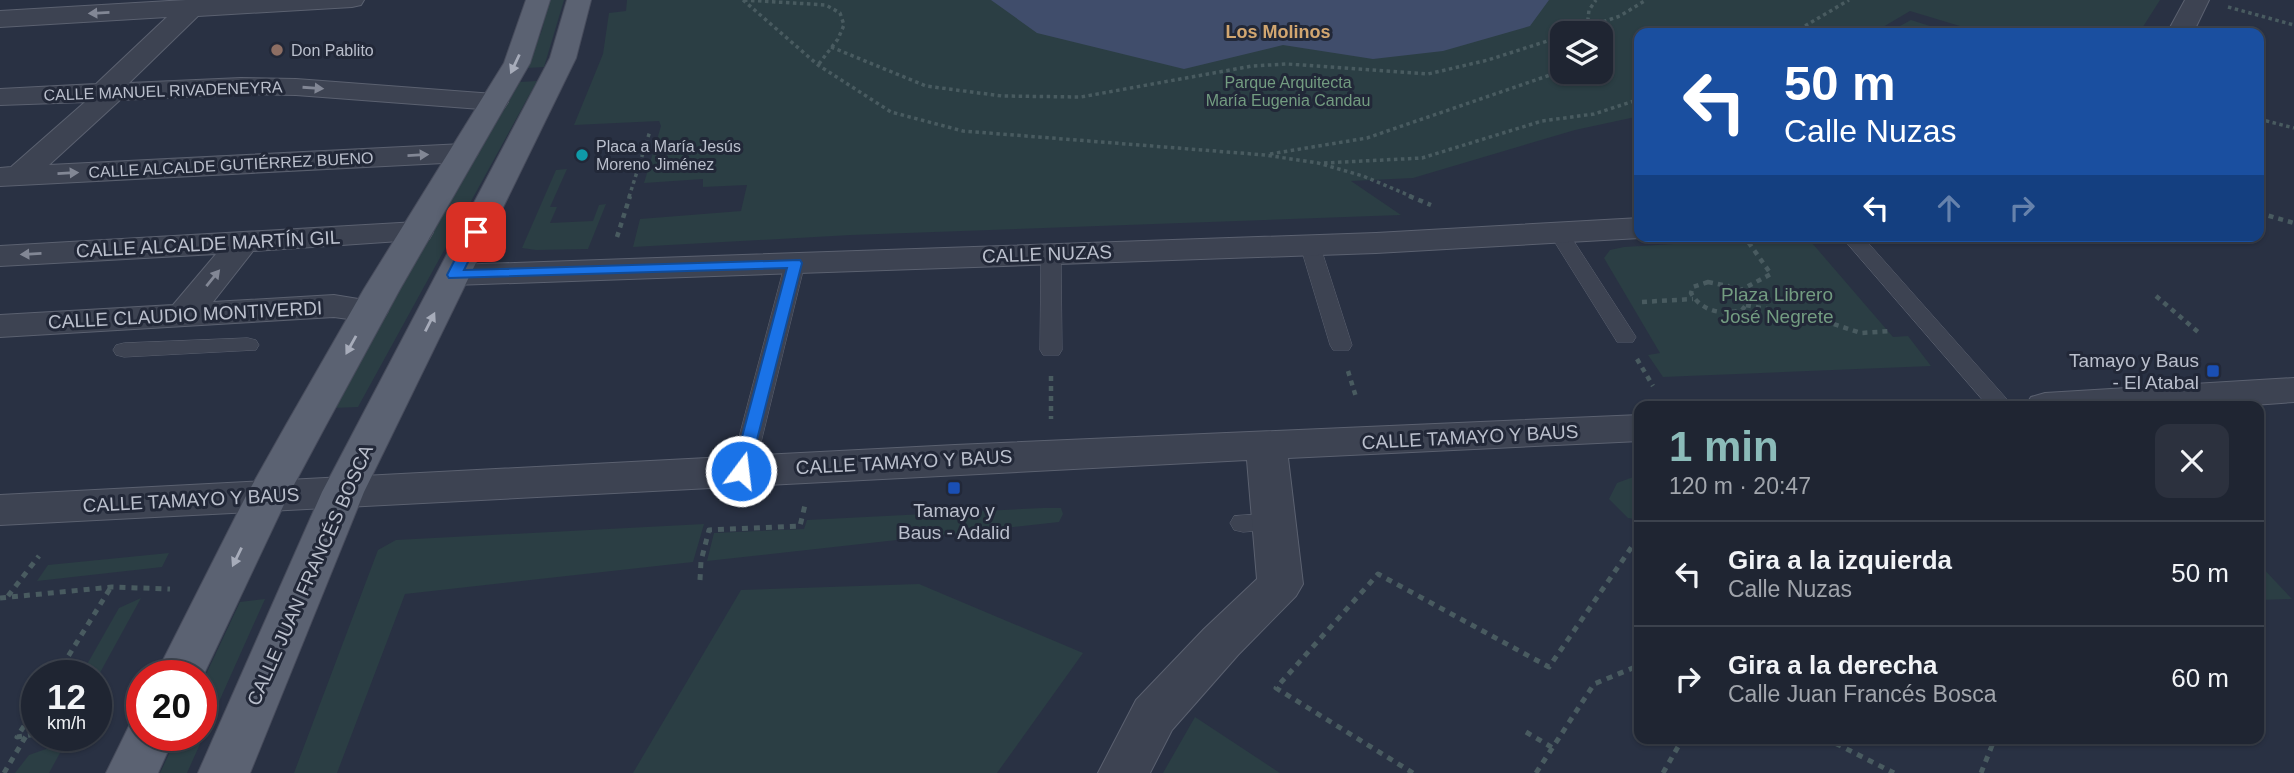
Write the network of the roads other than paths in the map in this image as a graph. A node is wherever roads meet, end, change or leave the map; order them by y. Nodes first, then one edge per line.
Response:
1 (352, 0) edge
2 (538, 0) edge
3 (579, 0) edge
4 (2197, 0) edge
5 (196, 4) edge
6 (0, 19) edge
7 (2183, 28) edge
8 (108, 92) junction
9 (1, 97) edge
10 (494, 102) junction
11 (463, 153) junction
12 (9, 177) edge
13 (1634, 228) edge
14 (417, 232) junction
15 (1559, 233) junction
16 (243, 242) junction
17 (1856, 242) edge
18 (1310, 245) junction
19 (1051, 254) junction
20 (0, 256) edge
21 (795, 263) junction
22 (454, 275) junction
23 (370, 311) junction
24 (229, 313) junction
25 (184, 315) junction
26 (0, 326) edge
27 (1628, 343) road end
28 (248, 345) dead end
29 (1340, 345) dead end
30 (201, 347) junction
31 (124, 350) dead end
32 (1051, 351) road end
33 (2289, 392) edge
34 (1997, 401) edge
35 (2132, 401) edge
36 (1634, 428) edge
37 (1266, 447) junction
38 (741, 471) junction
39 (343, 492) junction
40 (267, 496) junction
41 (0, 510) edge
42 (188, 660) edge
43 (142, 751) edge
44 (132, 773) edge
45 (224, 773) edge
46 (1124, 773) edge

1 - 5 street
2 -> 10 main road
3 - 22 main road, CALLE JUAN FRANCÉS BOSCA
4 - 7 street
5 -> 6 street
5 - 8 street
8 - 9 street, CALLE MANUEL RIVADENEYRA
8 -> 10 street, CALLE MANUEL RIVADENEYRA
8 - 12 street
10 - 11 main road
12 -> 11 street, CALLE ALCALDE GUTIÉRREZ BUENO
11 - 14 main road
13 - 15 street, CALLE NUZAS
14 - 16 street, CALLE ALCALDE MARTÍN GIL
14 - 23 main road
15 - 18 street, CALLE NUZAS
15 - 27 lane
16 -> 20 street, CALLE ALCALDE MARTÍN GIL
25 -> 16 street
17 - 34 lane
18 - 19 street, CALLE NUZAS
18 - 29 lane
19 - 21 street, CALLE NUZAS
19 - 32 lane
21 - 22 street, CALLE NUZAS
21 - 38 lane
39 -> 22 main road, CALLE JUAN FRANCÉS BOSCA
23 - 24 street, CALLE CLAUDIO MONTIVERDI
23 -> 40 main road
24 - 25 street, CALLE CLAUDIO MONTIVERDI
24 - 30 lane
25 - 26 street, CALLE CLAUDIO MONTIVERDI
28 - 30 lane
30 - 31 lane
33 - 35 street
36 - 37 street, CALLE TAMAYO Y BAUS
37 - 38 street, CALLE TAMAYO Y BAUS
37 - 46 street
38 - 39 street, CALLE TAMAYO Y BAUS
39 - 40 street, CALLE TAMAYO Y BAUS
39 - 45 main road, CALLE JUAN FRANCÉS BOSCA
40 - 41 street, CALLE TAMAYO Y BAUS
40 -> 42 main road
43 - 44 main road

